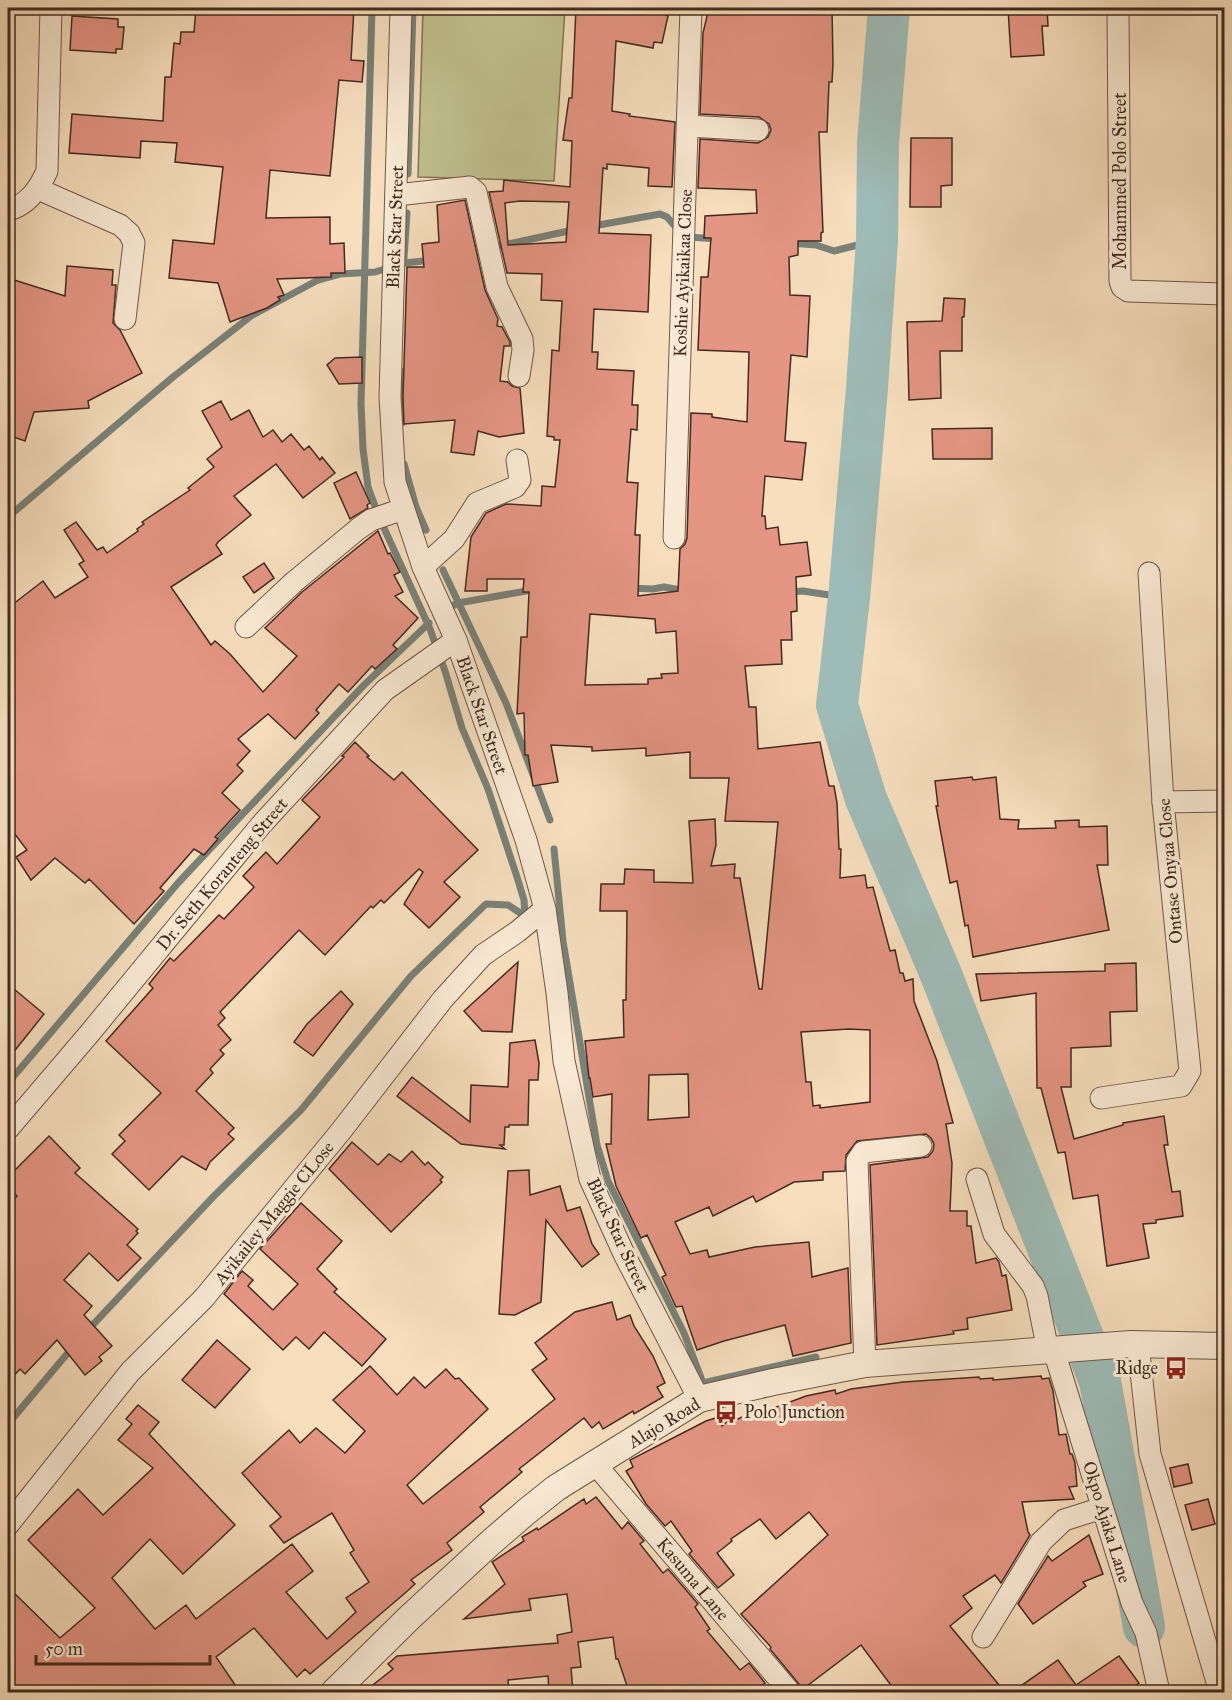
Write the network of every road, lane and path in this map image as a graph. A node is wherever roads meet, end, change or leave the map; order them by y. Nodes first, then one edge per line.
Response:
1 (51, 8) edge
2 (401, 8) edge
3 (691, 8) edge
4 (1119, 8) edge
5 (688, 126) junction
6 (758, 130) dead end
7 (38, 189) junction
8 (396, 195) junction
9 (8, 210) edge
10 (1224, 294) edge
11 (125, 319) dead end
12 (519, 376) dead end
13 (517, 460) dead end
14 (403, 509) junction
15 (674, 538) dead end
16 (423, 567) junction
17 (1149, 573) dead end
18 (246, 627) dead end
19 (456, 640) junction
20 (1224, 801) edge
21 (1163, 802) junction
22 (546, 909) junction
23 (1101, 1098) dead end
24 (8, 1129) edge
25 (921, 1146) dead end
26 (977, 1179) dead end
27 (1134, 1344) junction
28 (1224, 1346) edge
29 (1054, 1351) junction
30 (865, 1364) junction
31 (699, 1400) junction
32 (596, 1465) junction
33 (1102, 1508) junction
34 (8, 1525) edge
35 (983, 1637) dead end
36 (334, 1692) edge
37 (790, 1692) edge
38 (1159, 1692) edge
39 (1220, 1692) edge

1 - 7 street
2 - 8 street, Black Star Street
3 - 5 street, Koshie Ayikaikaa Close
4 - 10 street, Mohammed Polo Street
5 - 6 street
5 - 15 street, Koshie Ayikaikaa Close
7 - 9 street
7 - 11 street
8 - 12 street
8 - 14 street, Black Star Street
13 - 16 street
14 - 16 street, Black Star Street
14 - 18 street
16 - 19 street, Black Star Street
17 - 21 street, Ontase Onyaa Close
19 - 22 street, Black Star Street
19 - 24 street, Dr. Seth Koranteng Street
20 - 21 street
21 - 23 street, Ontase Onyaa Close
22 - 31 street, Black Star Street
22 - 34 street, Ayikailey Maggie CLose
25 - 30 street
26 - 29 street, Okpo Ajaka Lane
27 - 28 street, Alajo Road
27 - 29 street, Alajo Road
27 - 39 street
29 - 30 street, Alajo Road
29 - 33 street, Okpo Ajaka Lane
30 - 31 street, Alajo Road
31 - 32 street, Alajo Road
32 - 36 street, Alajo Road
32 - 37 street, Kasuma Lane
33 - 35 street
33 - 38 street, Okpo Ajaka Lane

